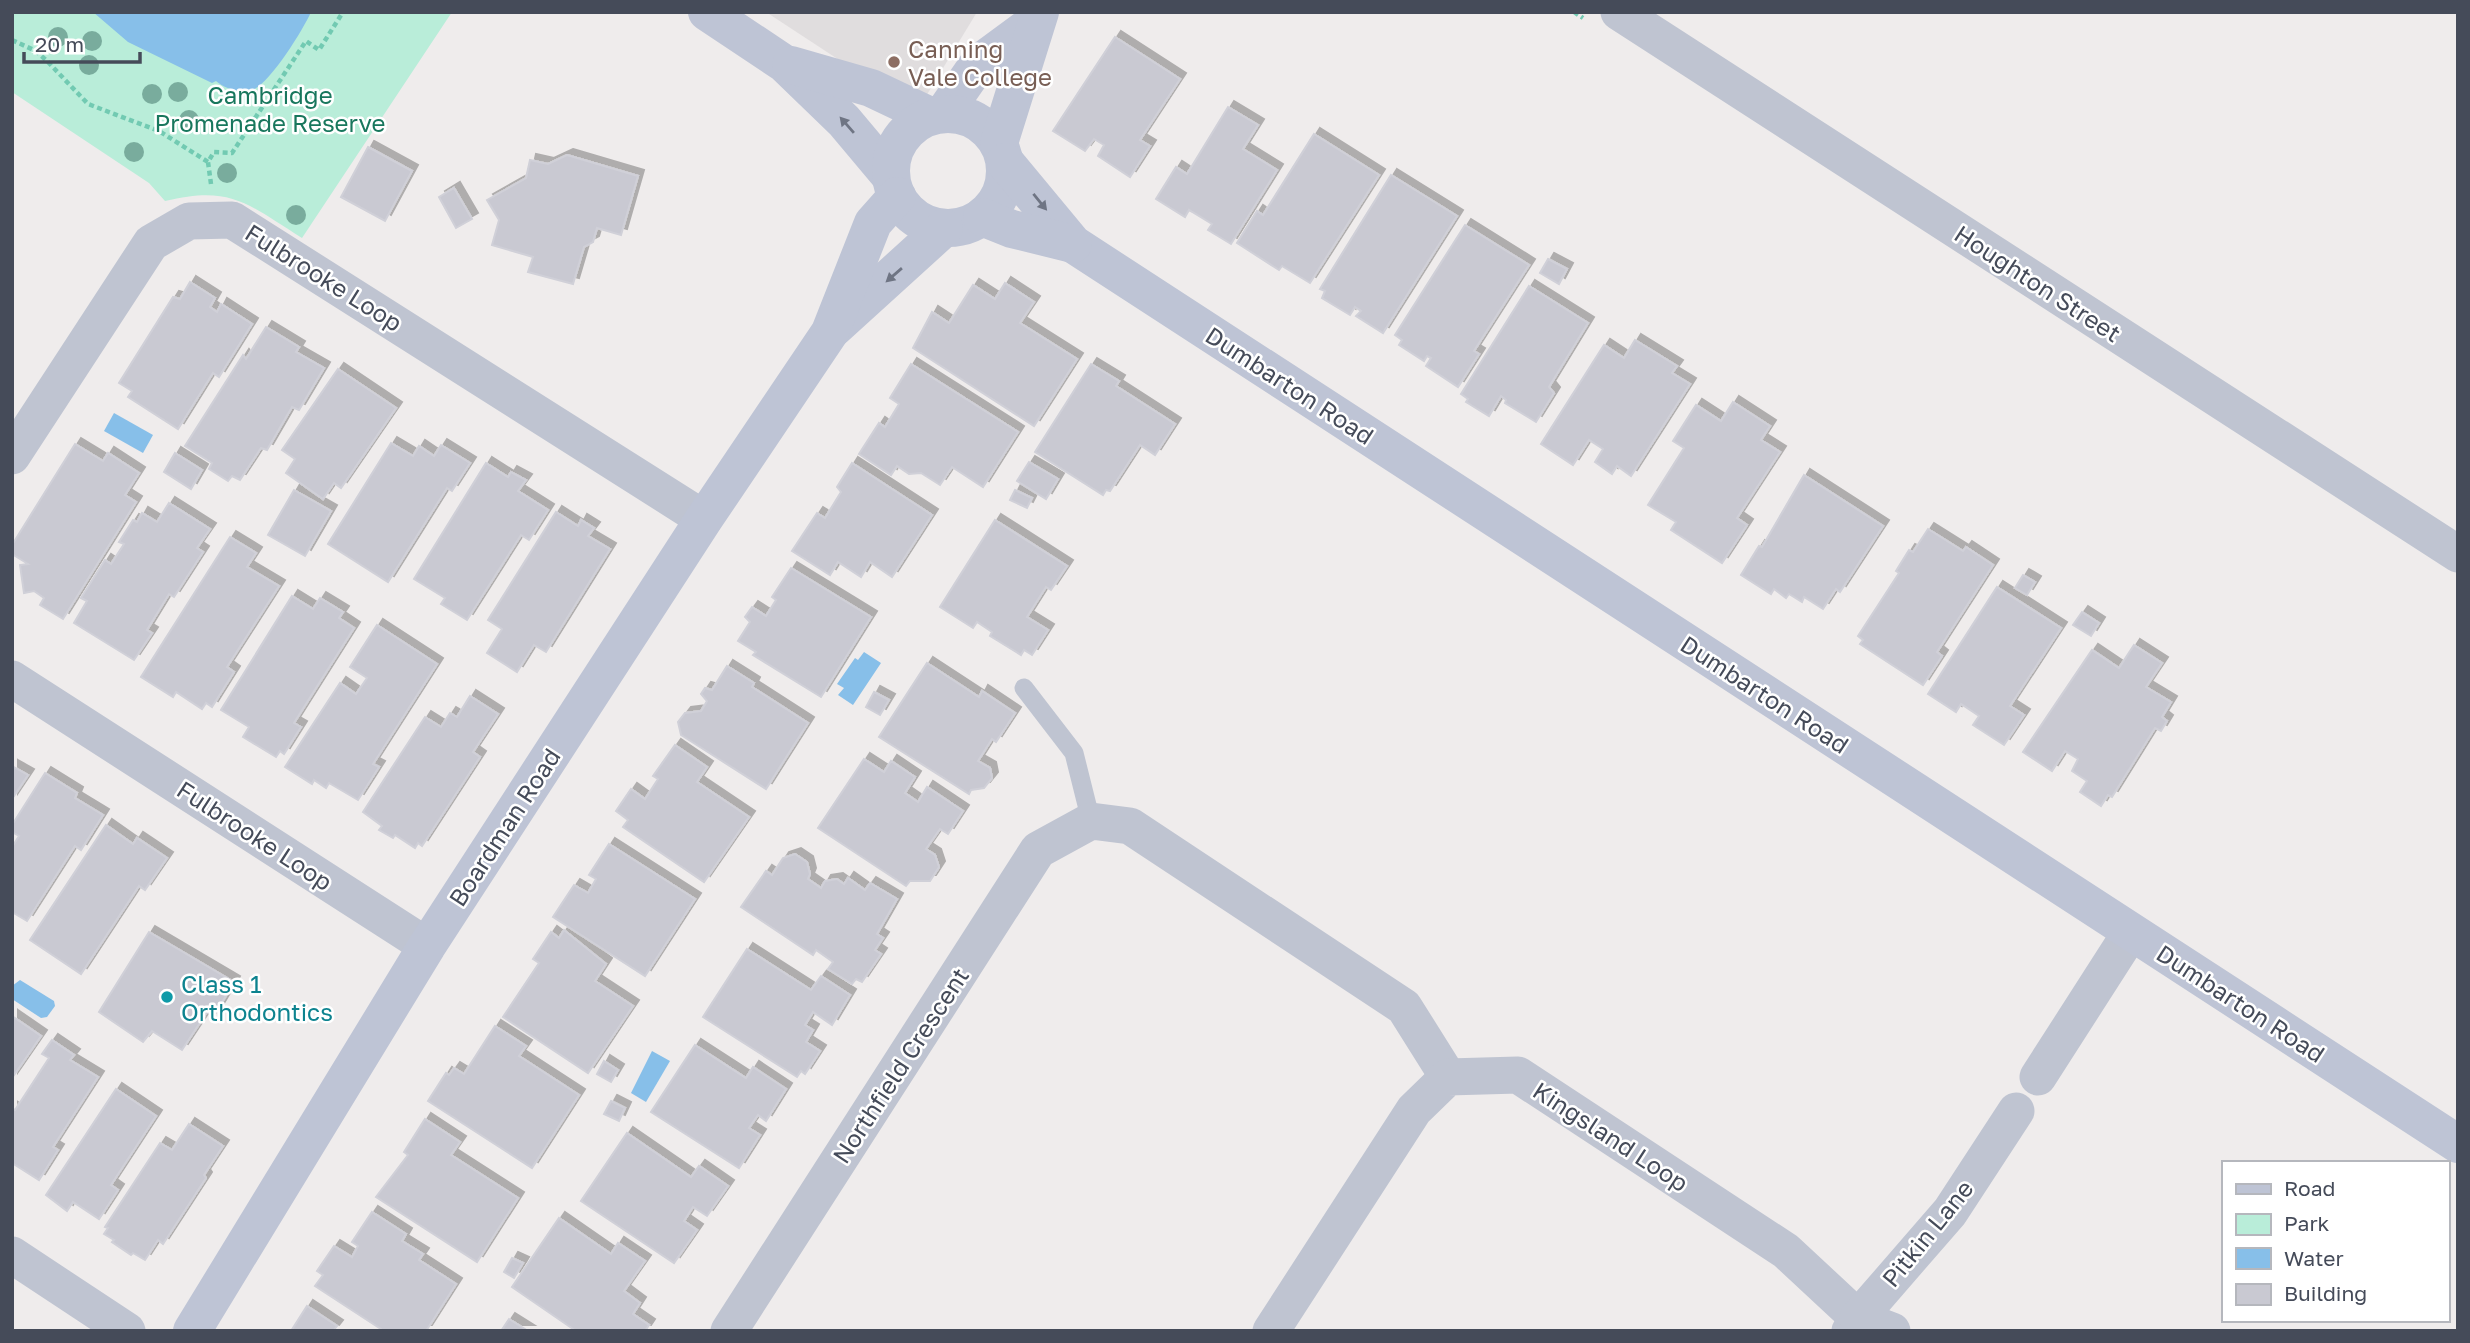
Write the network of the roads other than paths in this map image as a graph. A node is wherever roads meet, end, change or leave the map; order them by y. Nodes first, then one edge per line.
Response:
1 (706, 12) edge
2 (1619, 12) edge
3 (1037, 17) edge
4 (786, 64) junction
5 (937, 115) junction
6 (1002, 152) junction
7 (894, 187) junction
8 (982, 218) junction
9 (944, 228) junction
10 (1073, 244) junction
11 (830, 332) junction
12 (12, 456) edge
13 (704, 519) junction
14 (2458, 554) edge
15 (12, 679) edge
16 (1024, 688) dead end
17 (1091, 821) junction
18 (2131, 932) junction
19 (427, 946) junction
20 (1448, 1077) junction
21 (2038, 1077) dead end
22 (2016, 1111) dead end
23 (2458, 1144) edge
24 (12, 1255) edge
25 (1854, 1324) edge
26 (127, 1331) edge
27 (192, 1331) edge
28 (729, 1331) edge
29 (1271, 1331) edge
30 (1892, 1331) edge

1 - 4 street
2 - 14 street, Houghton Street
3 - 5 street, Boardman Road
3 - 6 street, Boardman Road
4 - 5 street
7 -> 4 street
5 - 6 street
5 - 7 street, Boardman Road
6 - 8 street, Boardman Road
6 -> 10 street, Dumbarton Road
7 - 9 street
7 - 11 street, Boardman Road
8 - 9 street, Boardman Road
8 - 10 street, Dumbarton Road
9 -> 11 street, Boardman Road
10 - 18 street, Dumbarton Road
11 - 13 street, Boardman Road
12 - 13 street, Fulbrooke Loop
13 - 19 street, Boardman Road
15 - 19 street, Fulbrooke Loop
16 - 17 lane
17 - 20 street
17 - 28 street, Northfield Crescent
18 - 21 street
18 - 23 street, Dumbarton Road
19 - 27 street, Boardman Road
20 - 25 street, Kingsland Loop
20 - 29 street
22 - 25 street, Pitkin Lane
24 - 26 street
25 - 30 street

